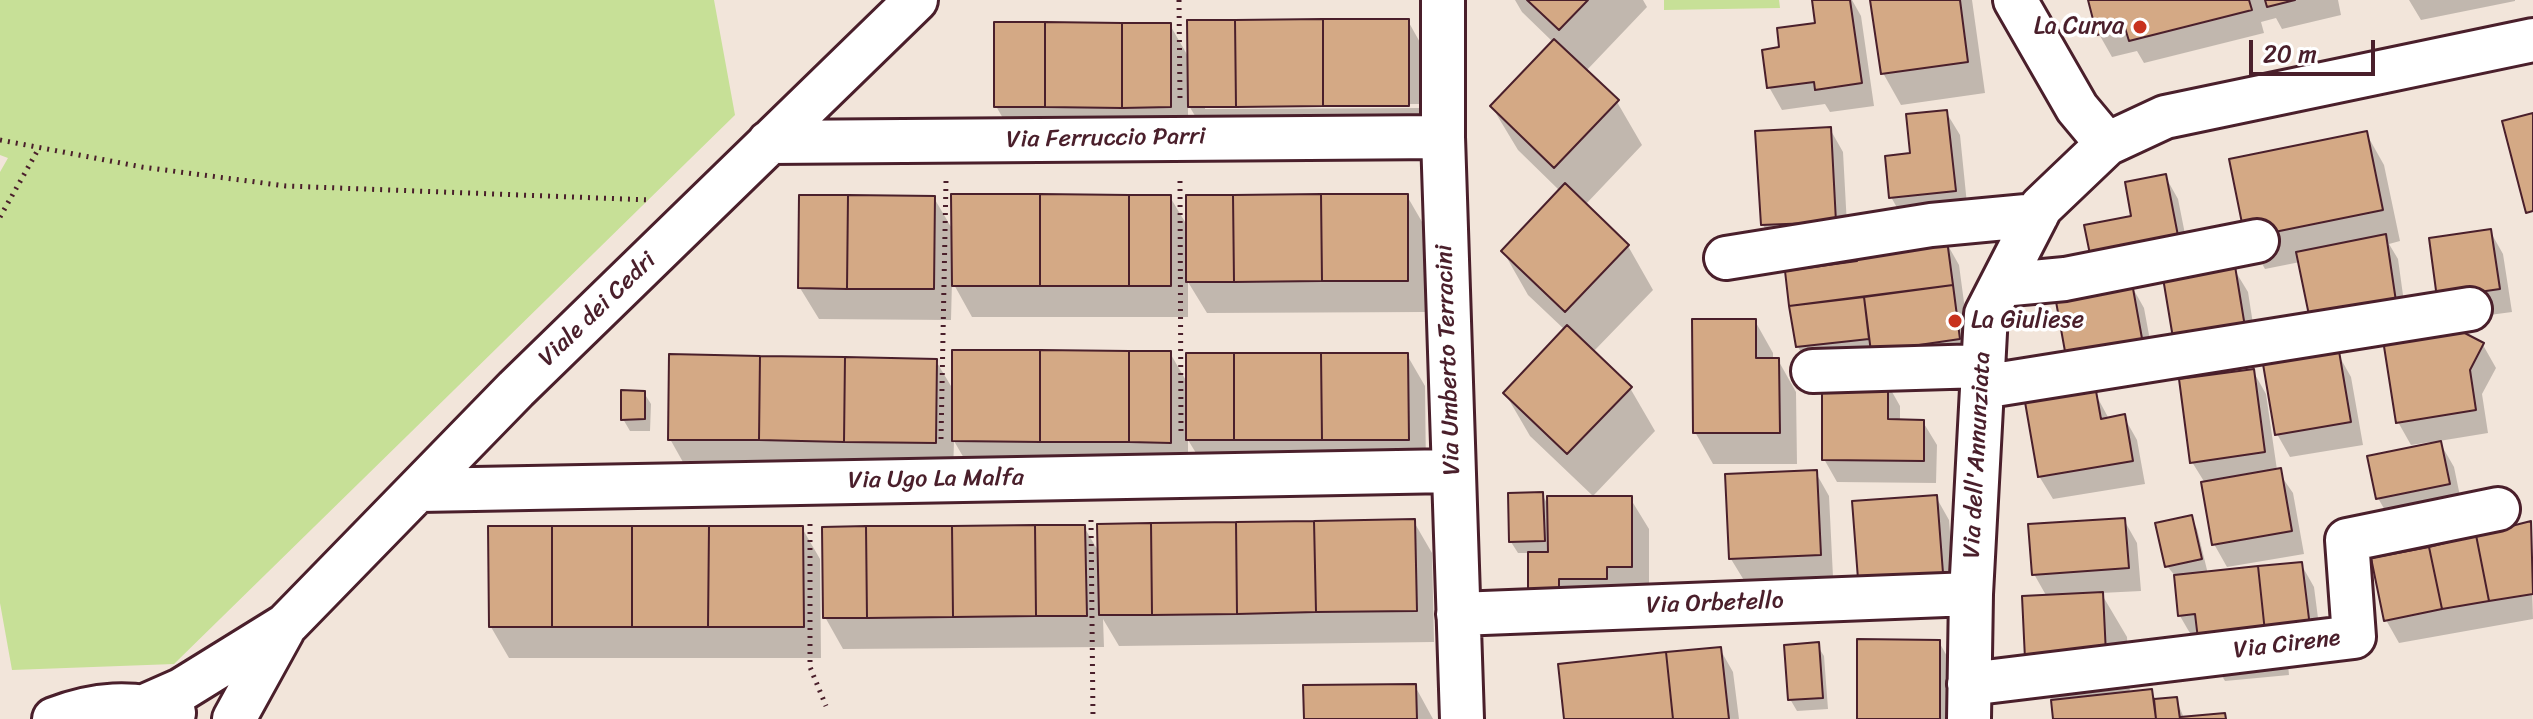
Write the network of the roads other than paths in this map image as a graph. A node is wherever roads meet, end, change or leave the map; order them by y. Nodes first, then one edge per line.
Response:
1 (916, 0) edge
2 (1443, 0) edge
3 (2015, 0) edge
4 (2533, 40) edge
5 (1443, 137) junction
6 (769, 142) junction
7 (2107, 144) junction
8 (2037, 215) junction
9 (2257, 241) dead end
10 (1726, 258) dead end
11 (2001, 285) junction
12 (2470, 309) dead end
13 (1813, 371) dead end
14 (1982, 377) junction
15 (1452, 471) junction
16 (420, 490) junction
17 (2498, 509) dead end
18 (1971, 594) junction
19 (1458, 614) junction
20 (286, 625) junction
21 (1969, 702) edge
22 (147, 705) junction
23 (54, 719) edge
24 (186, 719) edge
25 (234, 719) edge
26 (1462, 719) edge

1 - 6 street, Viale dei Cedri
2 - 5 street, Via Umberto Terracini
3 - 7 street
4 - 7 street, Via dell'Annunziata
5 - 6 street, Via Ferruccio Parri
5 - 15 street, Via Umberto Terracini
6 - 16 street, Viale dei Cedri
7 - 8 street, Via dell'Annunziata
8 - 10 street
8 - 11 street, Via dell'Annunziata
9 - 11 street
11 - 14 street, Via dell'Annunziata
12 - 14 street
13 - 14 street
14 - 18 street, Via dell'Annunziata
15 - 16 street, Via Ugo La Malfa
15 - 19 street, Via Umberto Terracini
16 - 20 street, Viale dei Cedri
17 - 21 street, Via Cirene
18 - 19 street, Via Orbetello
18 - 21 street, Via dell'Annunziata
19 - 26 street, Via Umberto Terracini
20 - 22 street, Viale dei Cedri
20 - 25 street, Viale dei Cedri
22 - 23 street
22 - 24 street

